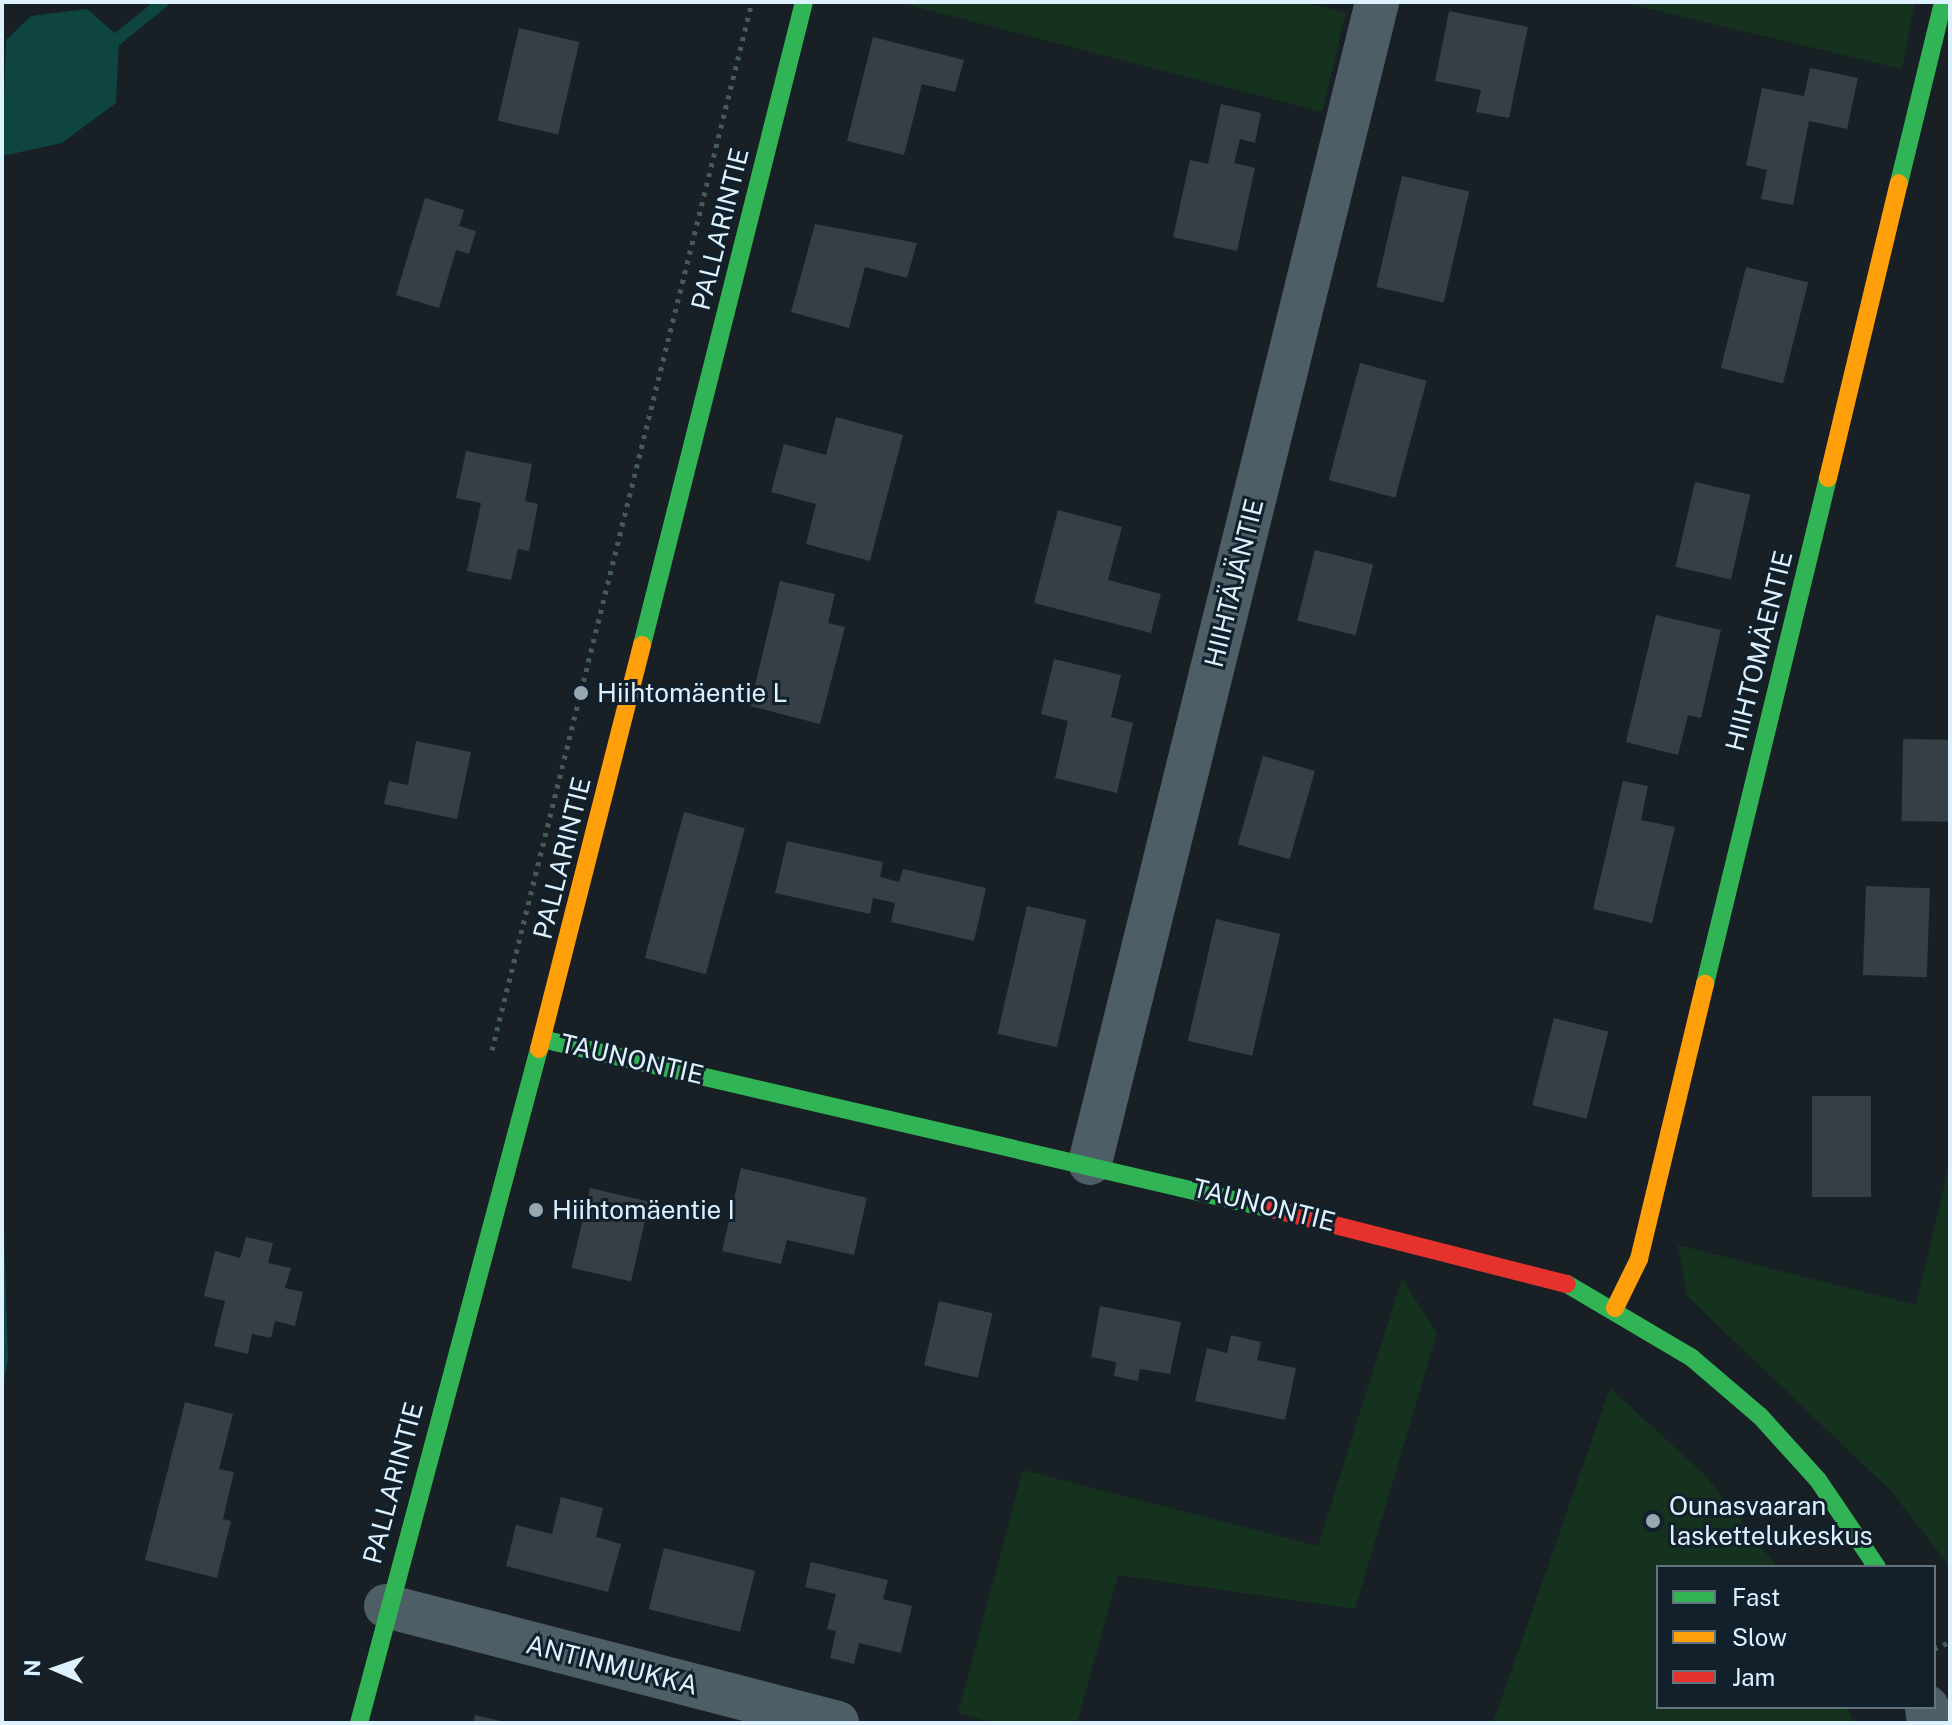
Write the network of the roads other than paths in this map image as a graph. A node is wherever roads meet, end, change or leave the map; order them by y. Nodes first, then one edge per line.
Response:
1 (804, 2) edge
2 (1377, 2) edge
3 (1943, 2) edge
4 (542, 1039) junction
5 (1090, 1163) junction
6 (1615, 1308) junction
7 (1876, 1565) edge
8 (386, 1606) junction
9 (359, 1723) edge
10 (837, 1723) edge

1 - 4 street, PALLARINTIE
2 - 5 street, HIIHTÄJÄNTIE
3 - 6 street, HIIHTOMÄENTIE
4 - 5 street, TAUNONTIE
4 - 8 street, PALLARINTIE
5 - 6 street, TAUNONTIE
6 - 7 street, TAUNONTIE
8 - 9 street, PALLARINTIE
8 - 10 street, ANTINMUKKA

